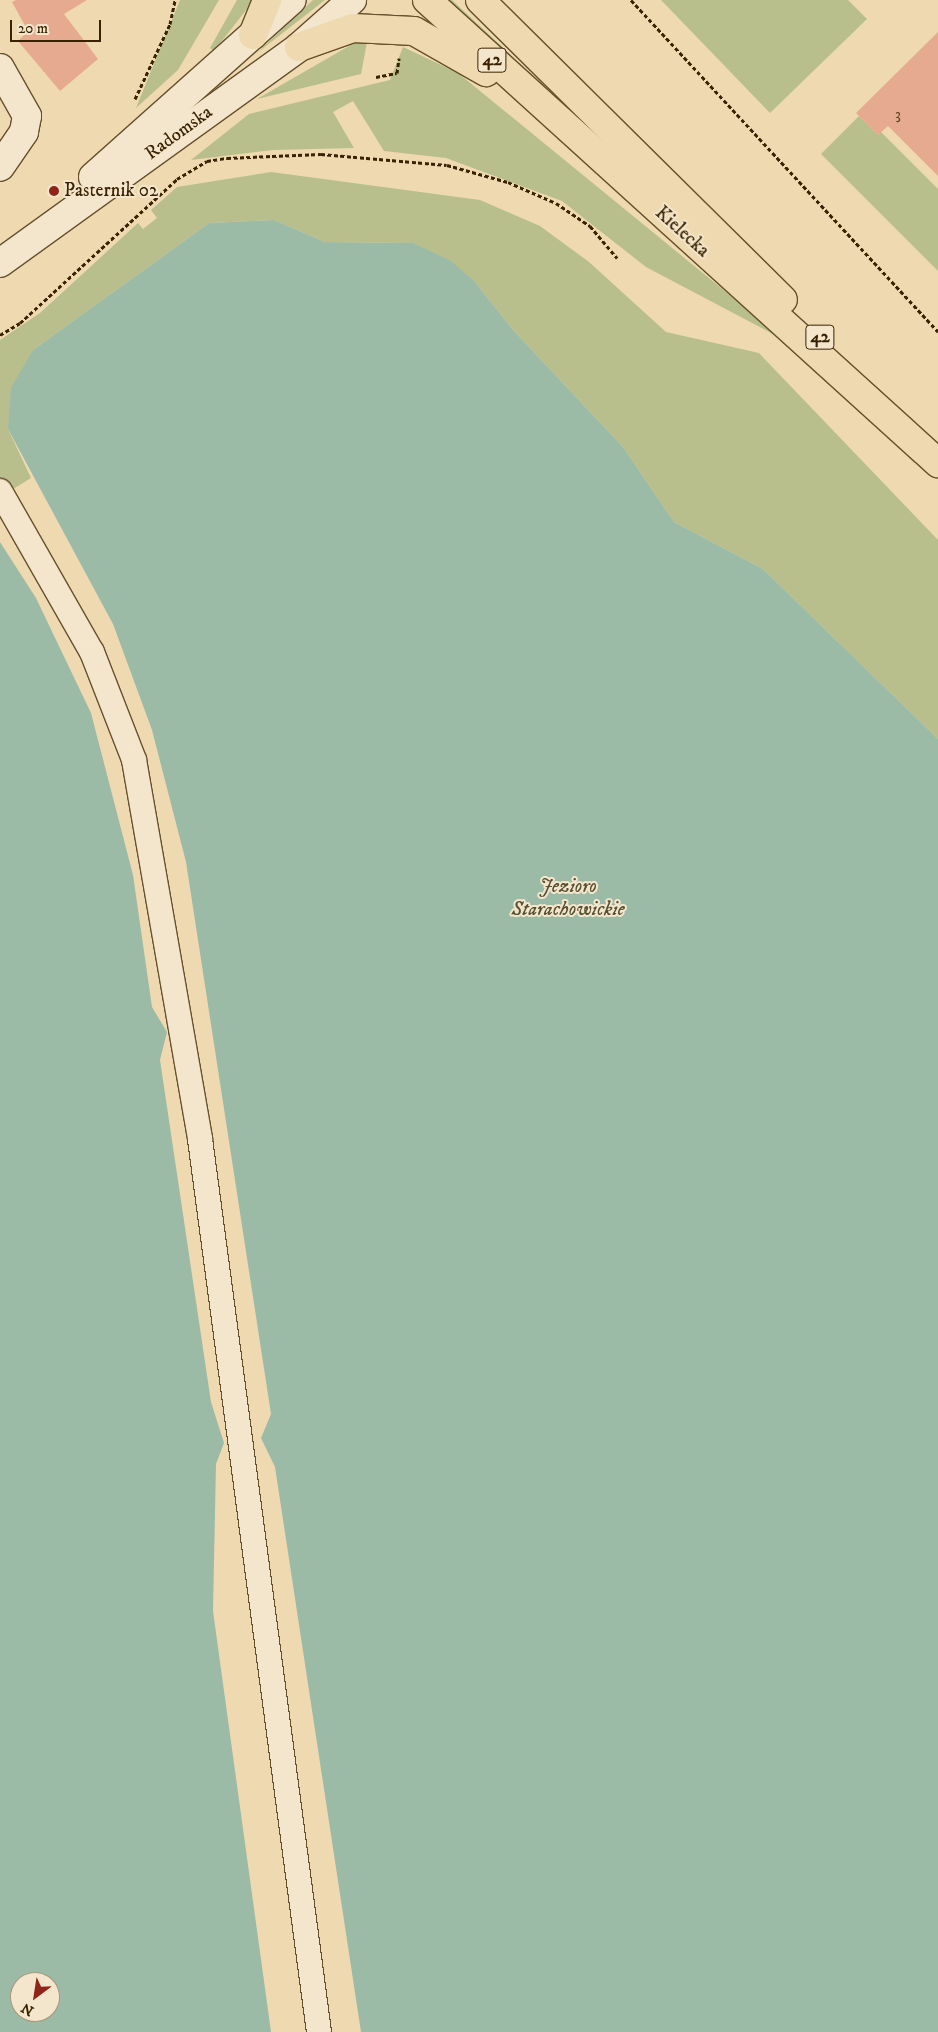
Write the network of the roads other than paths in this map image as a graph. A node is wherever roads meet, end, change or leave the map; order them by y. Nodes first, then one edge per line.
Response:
1 (267, 0) edge
2 (292, 0) edge
3 (352, 0) edge
4 (427, 0) edge
5 (480, 0) edge
6 (504, 0) edge
7 (253, 35) junction
8 (525, 44) junction
9 (299, 47) junction
10 (0, 68) edge
11 (558, 120) junction
12 (0, 167) edge
13 (1, 262) edge
14 (938, 454) edge
15 (938, 463) edge
16 (0, 491) edge
17 (319, 2032) edge

1 - 7 main road
2 - 7 street, Radomska
3 - 9 street, Radomska
4 - 11 main road, Kielecka / 42
5 - 8 main road, Kielecka / 42
6 - 8 main road
7 - 13 street, Radomska
8 - 14 main road, Kielecka / 42
9 - 11 main road
9 - 13 street, Radomska
10 - 12 street
11 - 15 main road, Kielecka / 42
16 - 17 street

